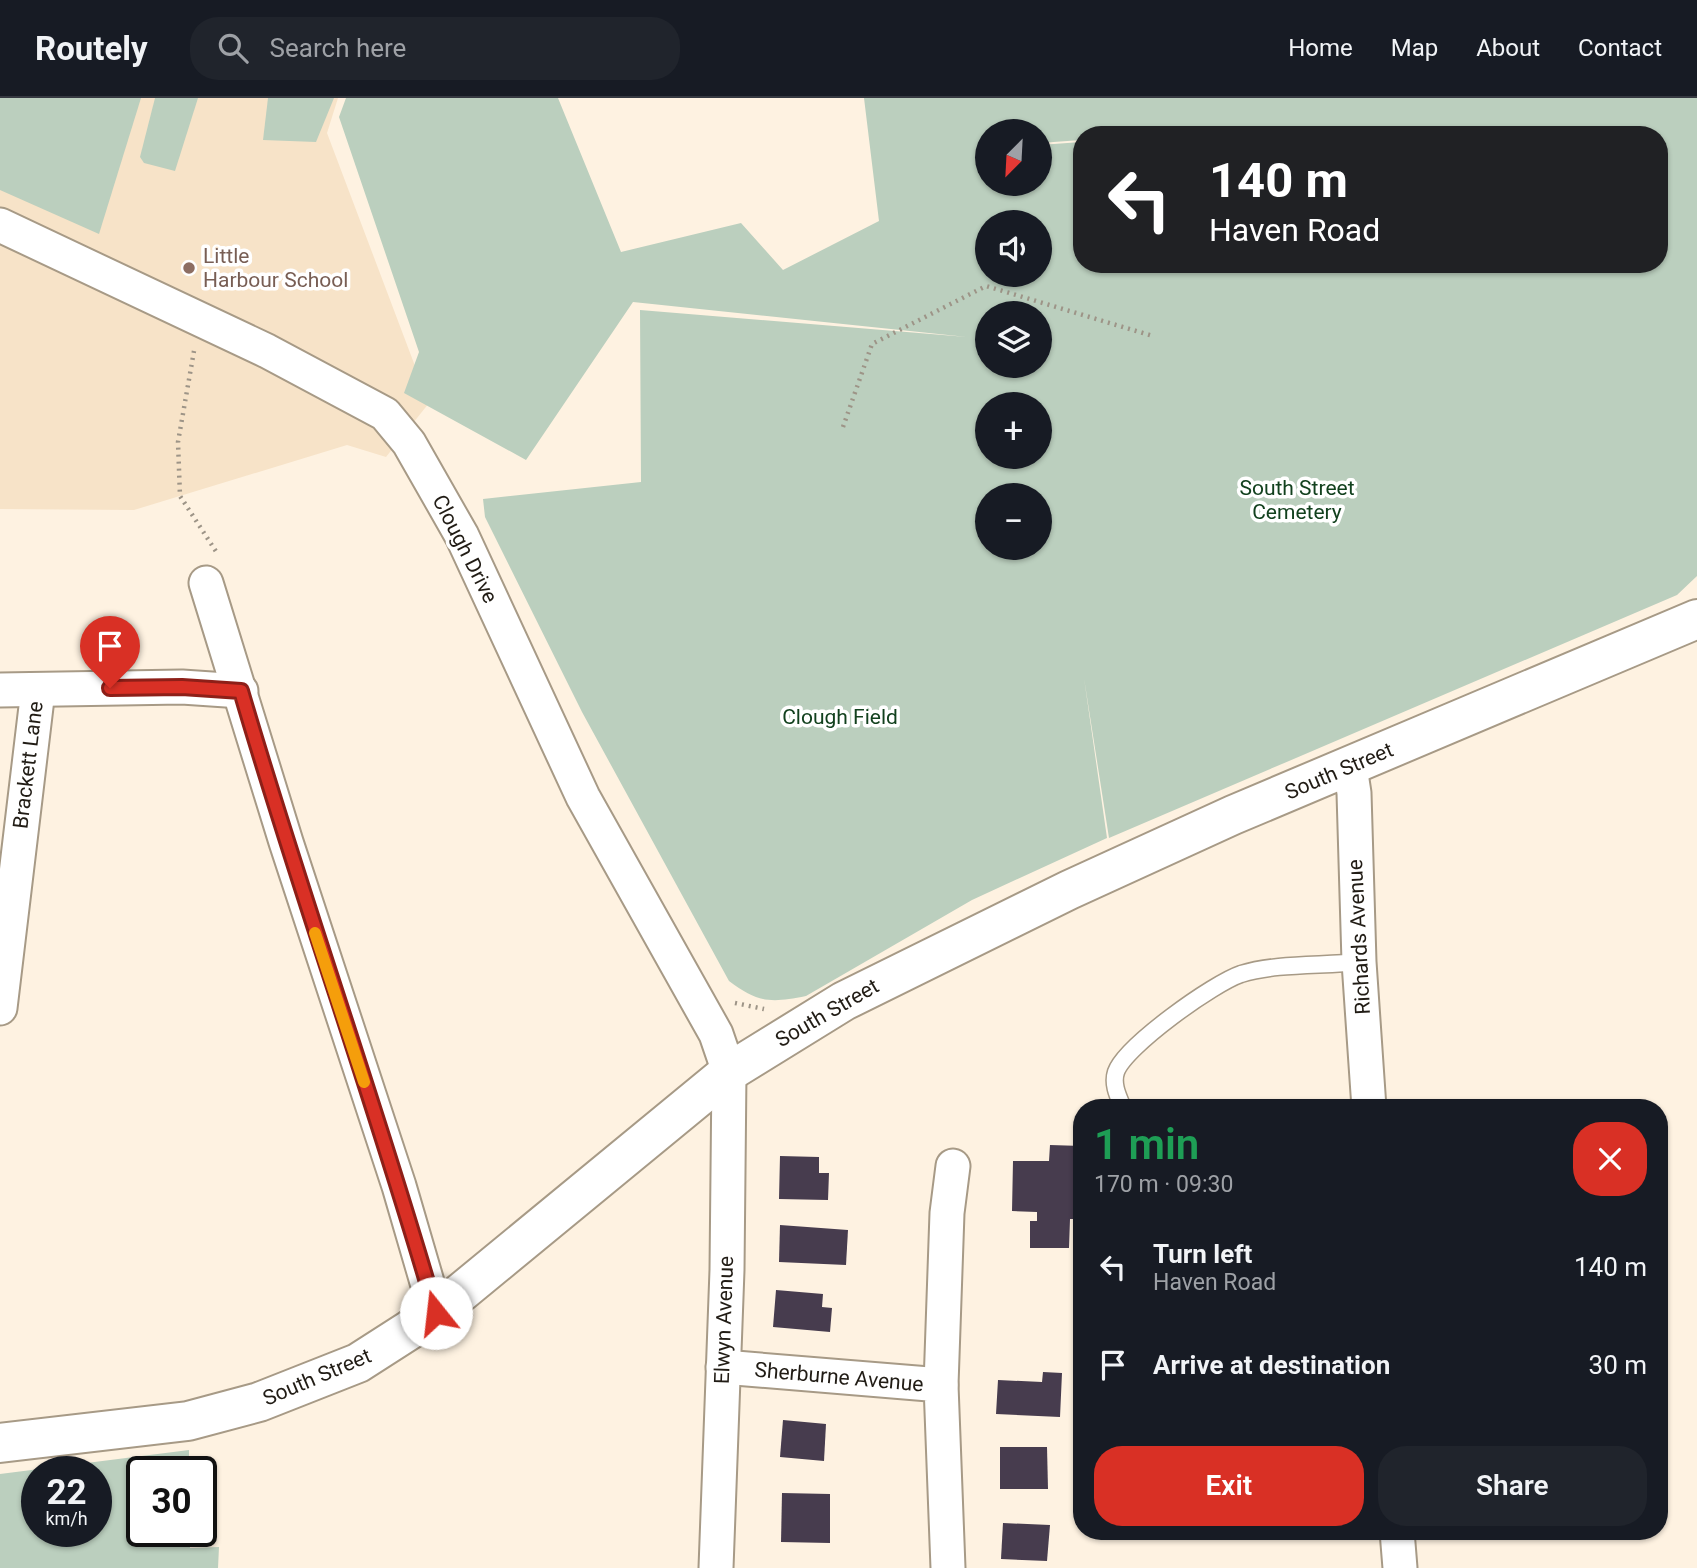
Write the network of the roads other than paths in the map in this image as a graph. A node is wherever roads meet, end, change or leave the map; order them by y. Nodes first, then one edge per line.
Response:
1 (0, 225) edge
2 (214, 574) road end
3 (1697, 619) edge
4 (0, 690) edge
5 (37, 690) junction
6 (241, 691) junction
7 (1350, 767) junction
8 (1359, 962) junction
9 (0, 1008) edge
10 (729, 1072) junction
11 (1119, 1099) edge
12 (1368, 1099) edge
13 (953, 1166) dead end
14 (436, 1313) junction
15 (723, 1367) junction
16 (941, 1385) junction
17 (0, 1443) edge
18 (1398, 1540) edge
19 (716, 1568) edge
20 (948, 1568) edge
21 (1400, 1568) edge

1 - 10 street, Clough Drive
2 - 6 street
3 - 7 street, South Street
4 - 5 street
5 - 6 street
5 - 9 street, Brackett Lane
6 - 14 street
7 - 8 street, Richards Avenue
7 - 10 street, South Street
8 - 11 lane
8 - 12 street, Richards Avenue
10 - 14 street, South Street
10 - 15 street, Elwyn Avenue
13 - 16 street
14 - 17 street, South Street
15 - 16 street, Sherburne Avenue
15 - 19 street, Elwyn Avenue
16 - 20 street, Sherburne Avenue
18 - 21 street

